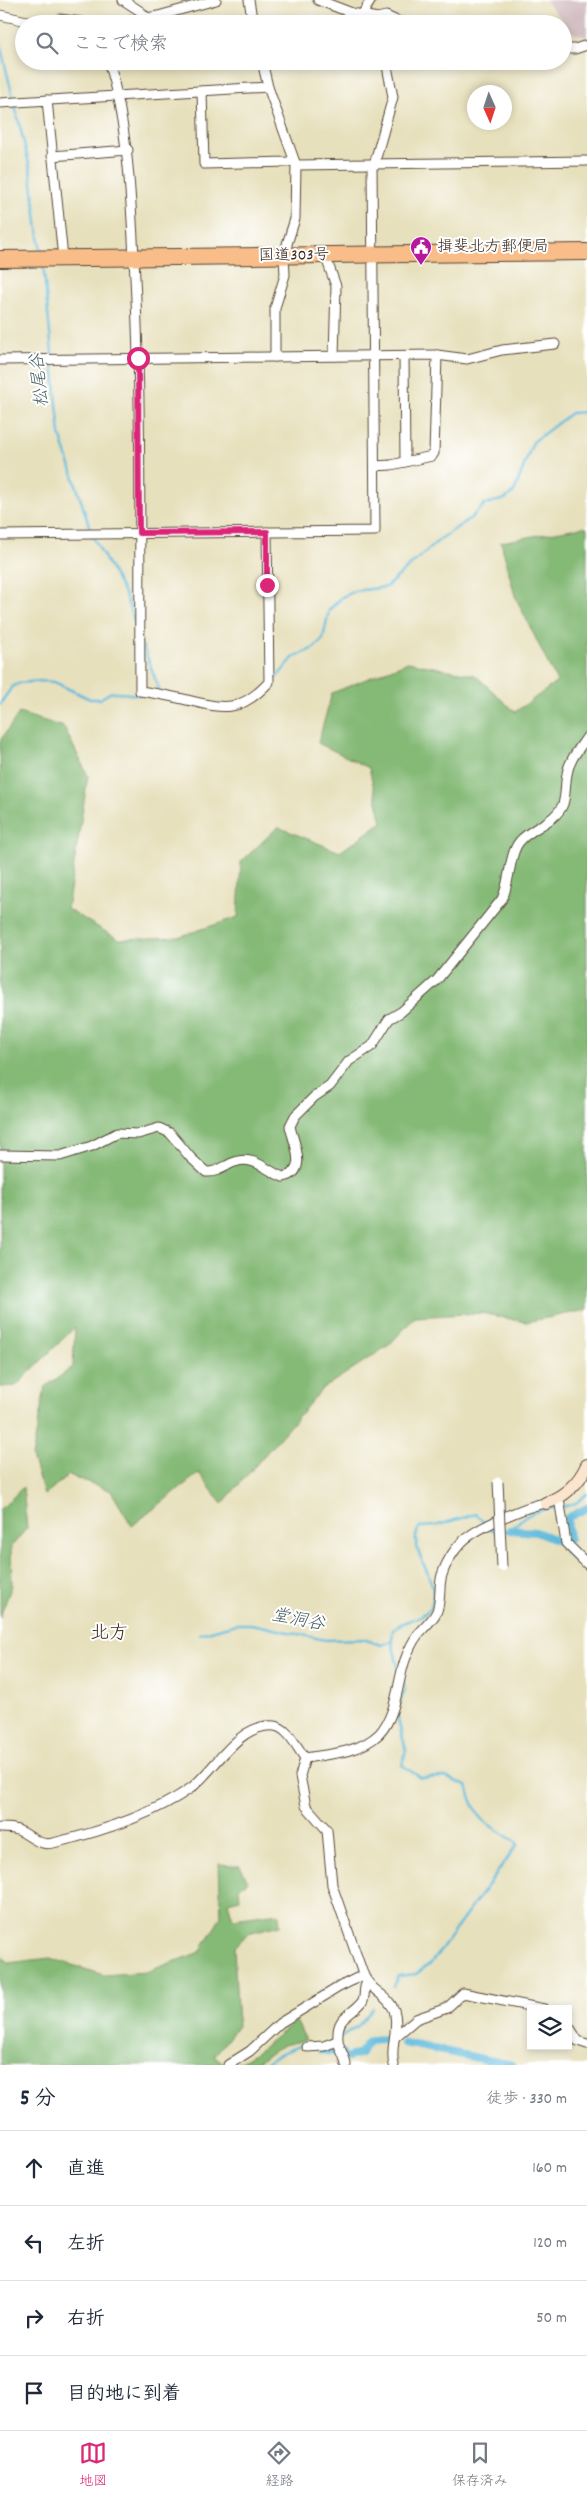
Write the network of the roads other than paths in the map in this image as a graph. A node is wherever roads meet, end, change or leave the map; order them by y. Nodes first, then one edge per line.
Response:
1 (123, 0) edge
2 (216, 0) edge
3 (249, 0) edge
4 (318, 0) edge
5 (371, 0) edge
6 (363, 14) joint
7 (0, 15) edge
8 (143, 15) edge
9 (158, 15) edge
10 (252, 15) edge
11 (15, 18) edge
12 (587, 45) edge
13 (572, 49) edge
14 (111, 70) edge
15 (264, 70) edge
16 (388, 70) edge
17 (268, 87) junction
18 (202, 91) junction
19 (119, 96) junction
20 (47, 100) junction
21 (0, 103) edge
22 (128, 150) junction
23 (52, 156) junction
24 (587, 161) edge
25 (294, 162) junction
26 (373, 165) junction
27 (587, 252) edge
28 (374, 254) junction
29 (286, 256) junction
30 (325, 256) junction
31 (63, 258) junction
32 (134, 258) junction
33 (0, 259) edge
34 (555, 344) dead end
35 (437, 355) junction
36 (334, 356) junction
37 (374, 356) junction
38 (404, 356) junction
39 (276, 357) junction
40 (138, 358) junction
41 (0, 360) edge
42 (405, 462) junction
43 (374, 466) junction
44 (267, 532) junction
45 (139, 533) junction
46 (0, 535) edge
47 (587, 737) edge
48 (0, 1155) edge
49 (587, 1465) edge
50 (498, 1482) dead end
51 (559, 1498) junction
52 (546, 1503) joint
53 (587, 1564) edge
54 (502, 1567) dead end
55 (305, 1758) junction
56 (0, 1828) edge
57 (365, 1979) junction
58 (527, 2006) edge
59 (572, 2031) edge
60 (338, 2036) junction
61 (395, 2037) junction
62 (587, 2044) edge
63 (307, 2048) dead end
64 (228, 2065) edge
65 (346, 2065) edge
66 (394, 2065) edge

1 - 8 street
2 - 9 street
3 - 10 street
4 - 6 street
5 - 6 street
7 - 11 street
12 - 13 street
14 - 19 street
15 - 17 street
16 - 26 street
17 - 18 street
17 - 25 street
18 - 19 street
18 - 25 street
19 - 20 street
19 - 22 street
20 - 21 street
20 - 23 street
22 - 23 street
22 - 32 street
23 - 31 street
24 - 26 street
25 - 26 street
25 - 29 street
26 - 28 street
27 - 28 highway, 国道303号
28 - 30 highway, 国道303号
28 - 37 street
29 - 30 highway, 国道303号
29 - 32 highway, 国道303号
29 - 39 street
30 - 36 street
31 - 32 highway, 国道303号
31 - 33 highway, 国道303号
32 - 40 street
34 - 35 street
35 - 38 street
35 - 42 street
36 - 37 street
36 - 39 street
37 - 38 street
37 - 43 street
38 - 42 street
39 - 40 street
40 - 41 street
40 - 45 street
42 - 43 street
43 - 44 street
44 - 45 street
44 - 45 street
45 - 46 street
47 - 48 street
49 - 51 street
50 - 54 street, bridge
51 - 52 street
51 - 53 street
52 - 55 street
55 - 56 street
55 - 57 street
57 - 60 street
57 - 61 street
57 - 64 street
58 - 61 street
59 - 62 street
60 - 63 street
60 - 65 street
61 - 66 street

